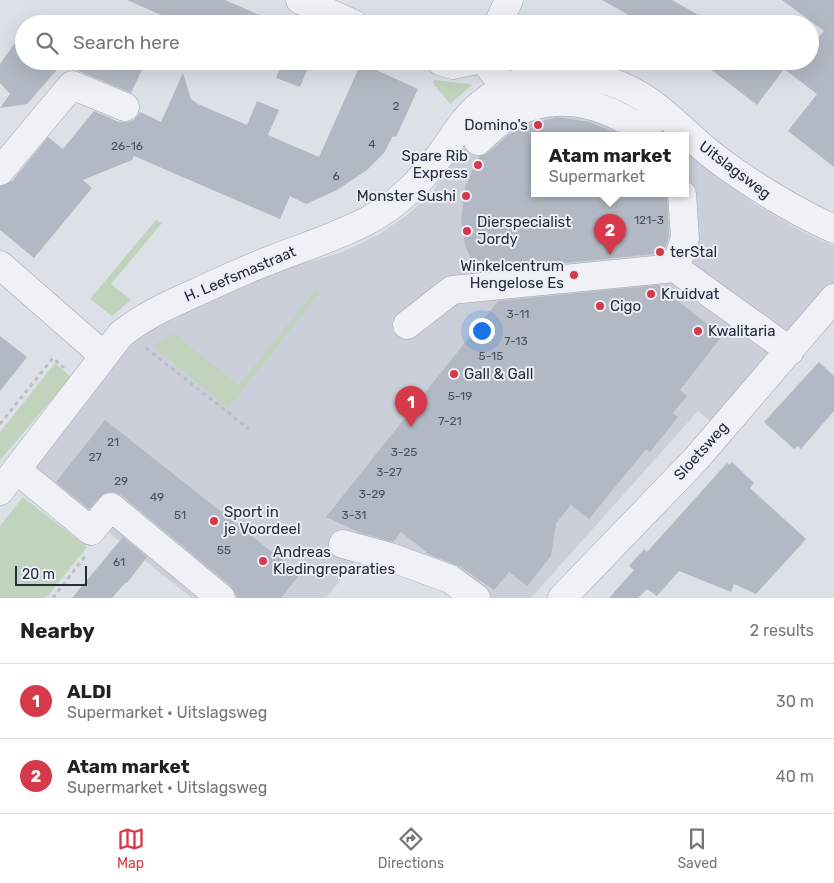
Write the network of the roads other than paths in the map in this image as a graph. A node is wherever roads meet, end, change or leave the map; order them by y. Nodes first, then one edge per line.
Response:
1 (300, 0) edge
2 (509, 0) edge
3 (334, 15) edge
4 (502, 15) edge
5 (492, 70) edge
6 (506, 88) junction
7 (125, 107) dead end
8 (644, 132) edge
9 (686, 132) edge
10 (689, 135) edge
11 (478, 141) dead end
12 (0, 171) edge
13 (682, 197) edge
14 (834, 229) edge
15 (0, 265) edge
16 (684, 265) junction
17 (834, 298) edge
18 (407, 325) dead end
19 (790, 351) junction
20 (104, 356) junction
21 (8, 480) edge
22 (343, 544) dead end
23 (221, 598) edge
24 (476, 598) edge
25 (562, 598) edge

1 - 3 street
2 - 4 street
5 - 6 street
6 - 9 street, Uitslagsweg
6 - 20 street, H. Leefsmastraat
7 - 12 street
8 - 11 street
10 - 14 street, Uitslagsweg
13 - 16 street
15 - 20 street
16 - 18 street
16 - 19 street
17 - 19 street, Sloetsweg
19 - 25 street, Sloetsweg
20 - 21 street, H. Leefsmastraat
21 - 23 street
22 - 24 street

